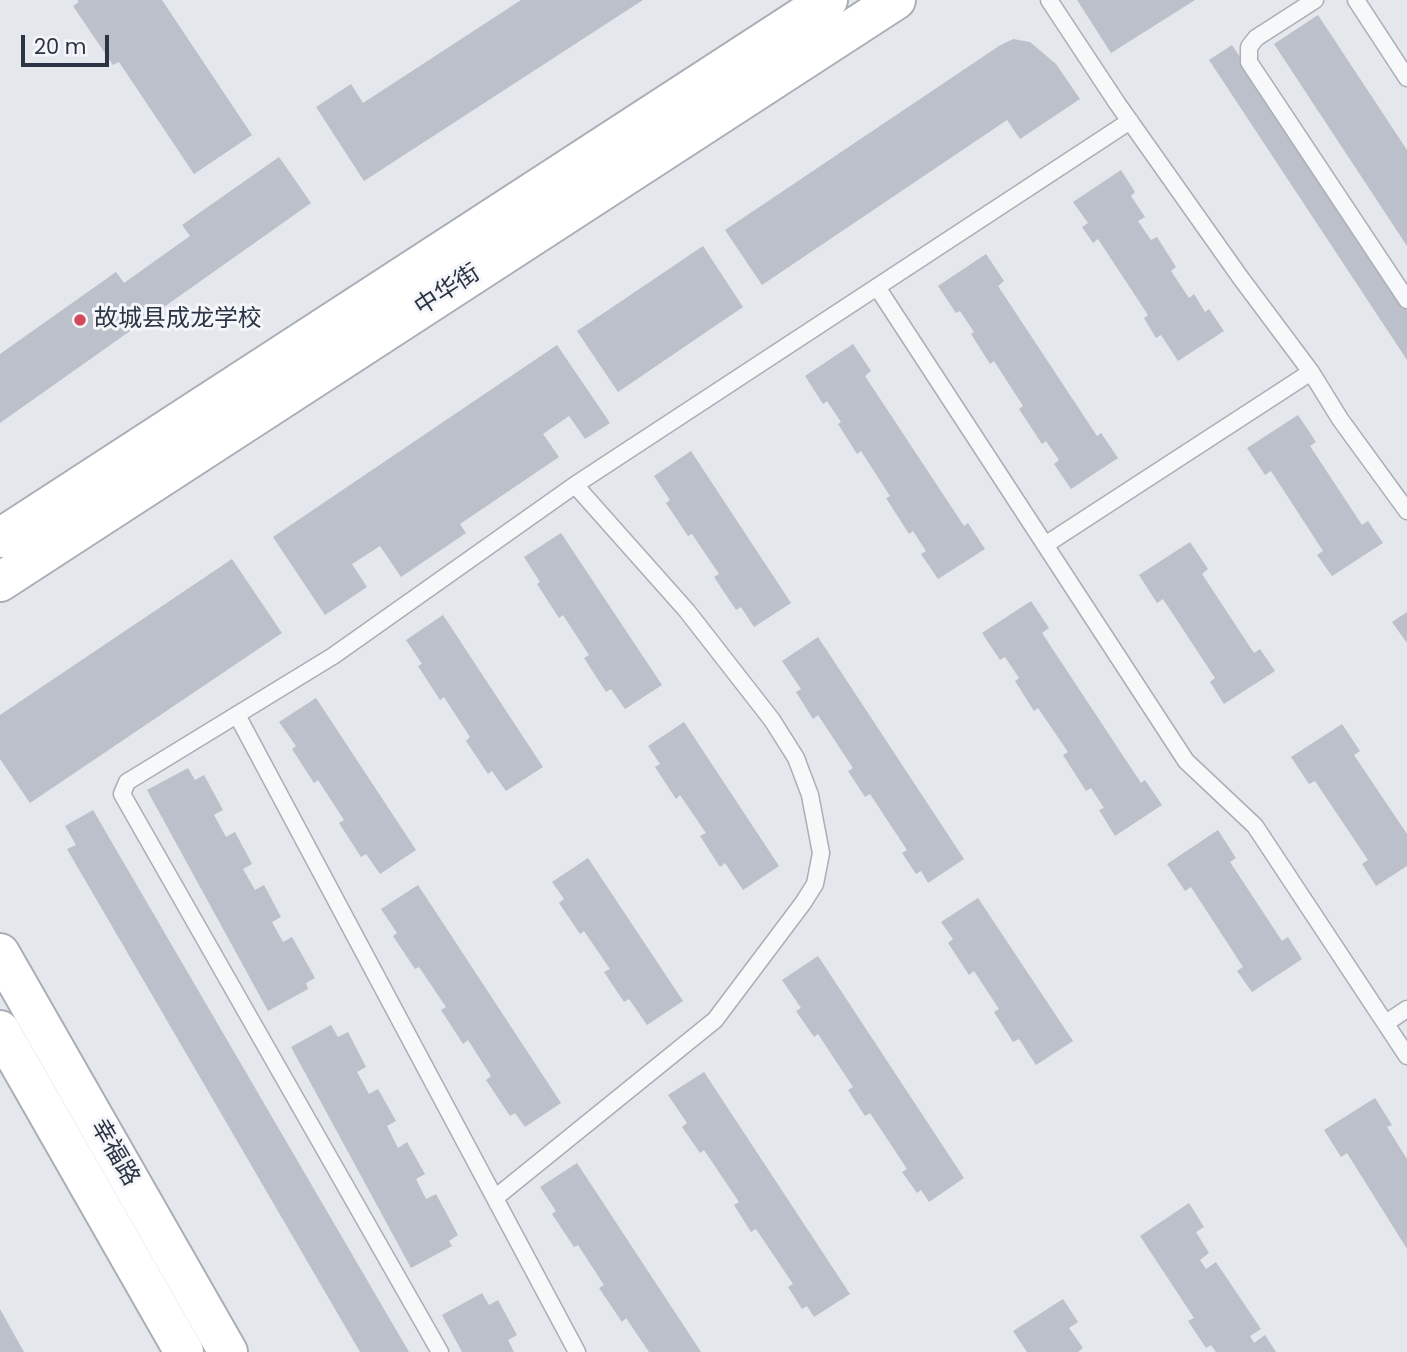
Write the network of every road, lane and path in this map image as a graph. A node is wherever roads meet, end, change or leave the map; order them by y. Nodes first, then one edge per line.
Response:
1 (828, 0) edge
2 (896, 0) edge
3 (1049, 0) edge
4 (1315, 0) edge
5 (1356, 0) edge
6 (1407, 78) edge
7 (1130, 121) junction
8 (877, 287) junction
9 (1407, 300) edge
10 (1311, 372) junction
11 (575, 485) junction
12 (1407, 511) edge
13 (0, 538) edge
14 (1045, 545) junction
15 (0, 582) edge
16 (237, 715) junction
17 (0, 953) edge
18 (1407, 1009) edge
19 (1385, 1023) junction
20 (0, 1030) edge
21 (1407, 1056) edge
22 (495, 1198) junction
23 (184, 1352) edge
24 (228, 1352) edge
25 (440, 1352) edge
26 (577, 1352) edge

1 - 13 main road, 中华街
2 - 15 main road, 中华街
3 - 7 lane
4 - 9 lane
5 - 6 lane
7 - 8 lane
7 - 10 lane
8 - 11 lane
8 - 14 lane
10 - 12 lane
10 - 14 lane
11 - 16 lane
11 - 22 lane
14 - 19 lane
16 - 22 lane
16 - 25 lane
17 - 24 main road, 幸福路
18 - 19 lane
19 - 21 lane
20 - 23 main road, 幸福路
22 - 26 lane

